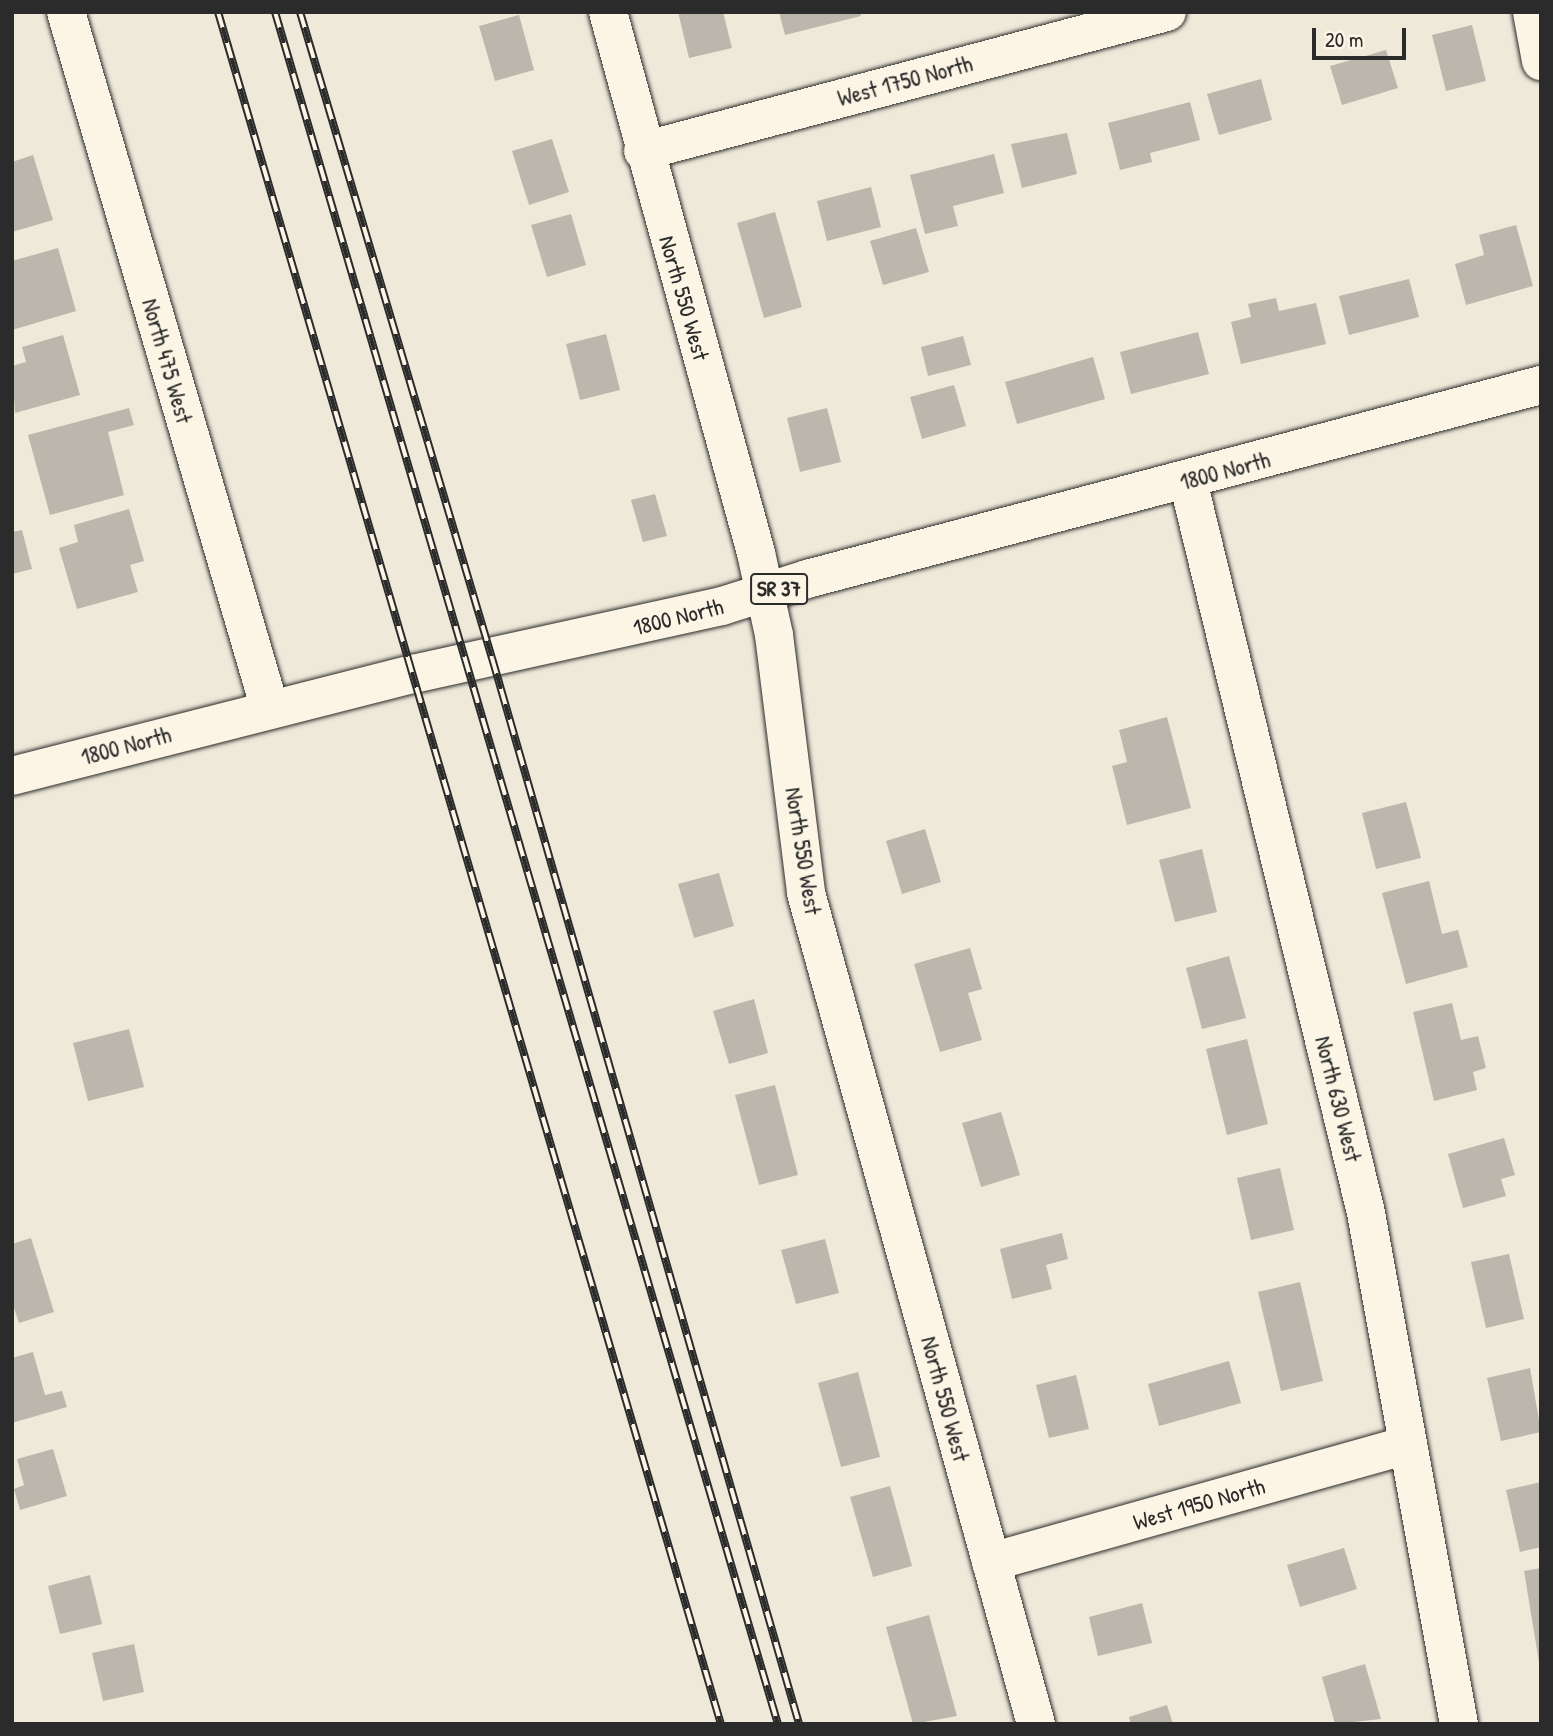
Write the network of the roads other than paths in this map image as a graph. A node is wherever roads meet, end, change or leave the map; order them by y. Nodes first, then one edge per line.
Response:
1 (66, 12) edge
2 (608, 12) edge
3 (1167, 12) edge
4 (1532, 12) edge
5 (1541, 61) edge
6 (643, 150) junction
7 (1541, 385) edge
8 (1188, 481) junction
9 (765, 594) junction
10 (270, 709) junction
11 (12, 776) edge
12 (1408, 1445) junction
13 (990, 1562) junction
14 (1036, 1724) edge
15 (1459, 1724) edge

1 - 10 street, North 475 West
2 - 6 street, North 550 West
3 - 6 street, West 1750 North
4 - 5 street
6 - 9 street, North 550 West
7 - 8 street, 1800 North / SR 37
8 - 9 street, 1800 North / SR 37
8 - 12 street, North 630 West
9 - 10 street, 1800 North / SR 37
9 - 13 street, North 550 West
10 - 11 street, 1800 North / SR 37
12 - 13 street, West 1950 North
12 - 15 street, North 630 West
13 - 14 street, North 550 West

